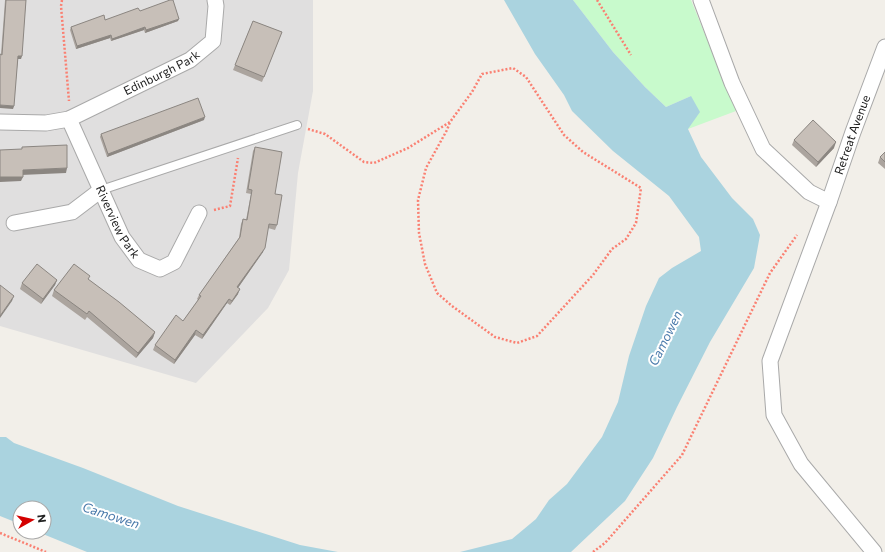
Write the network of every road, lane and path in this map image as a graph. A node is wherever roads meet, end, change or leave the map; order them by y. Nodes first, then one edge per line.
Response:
1 (62, 0) edge
2 (215, 0) edge
3 (597, 0) edge
4 (701, 0) edge
5 (885, 47) edge
6 (631, 55) dead end
7 (70, 119) junction
8 (0, 122) edge
9 (450, 122) junction
10 (297, 125) joint
11 (240, 144) junction
12 (101, 190) junction
13 (830, 202) junction
14 (199, 213) joint
15 (14, 223) dead end
16 (801, 229) dead end
17 (0, 533) edge
18 (46, 552) edge
19 (593, 552) edge
20 (874, 552) edge

1 - 7 path
2 - 7 street, Edinburgh Park
3 - 6 path
4 - 13 street
5 - 13 street, Retreat Avenue
7 - 8 street, Edinburgh Park
7 - 12 street, Riverview Park
9 - 9 path
9 - 10 path
10 - 11 lane
11 - 12 lane
11 - 14 path
12 - 14 street, Riverview Park
12 - 15 street
13 - 20 street, Retreat Avenue
16 - 19 path
17 - 18 path

